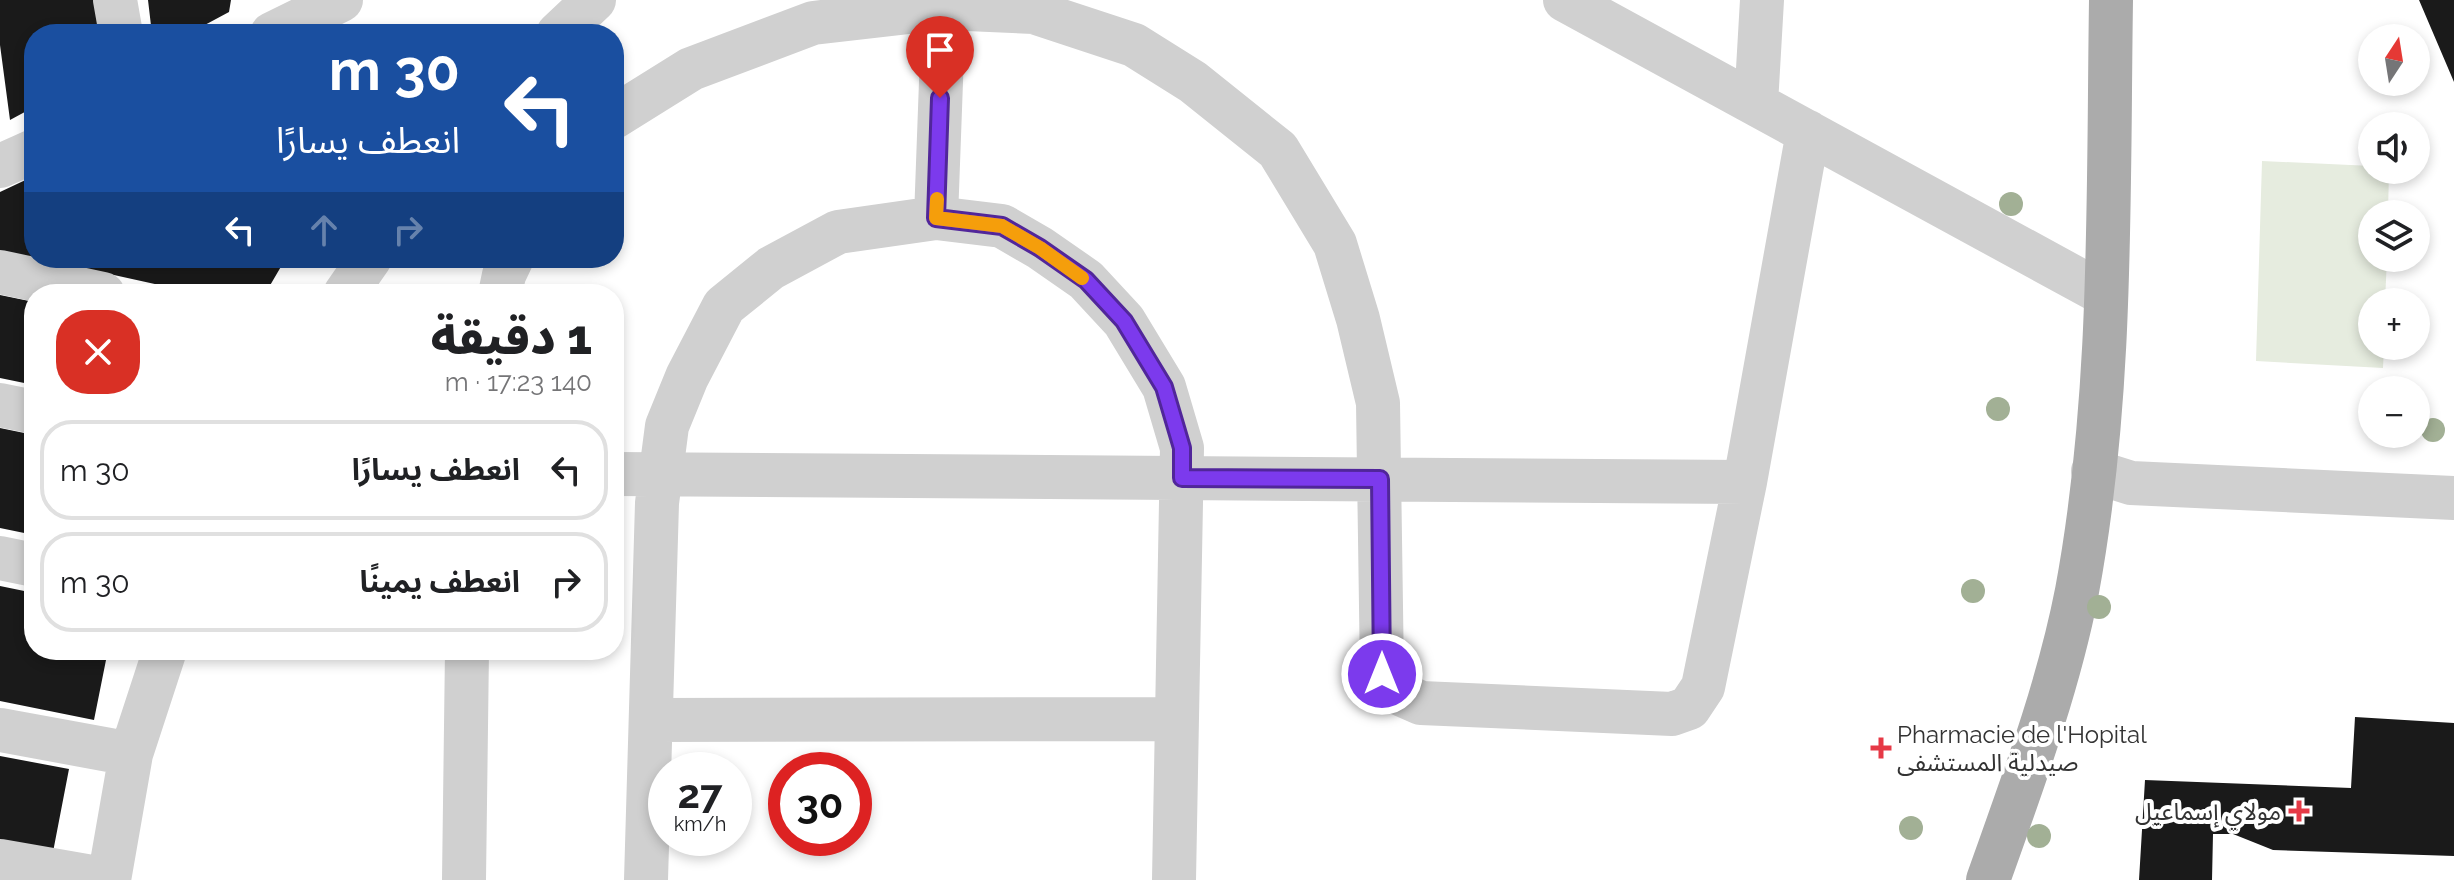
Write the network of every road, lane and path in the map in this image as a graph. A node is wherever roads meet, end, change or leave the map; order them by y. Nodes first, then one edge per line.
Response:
1 (115, 0) edge
2 (269, 0) edge
3 (341, 0) edge
4 (594, 0) edge
5 (1565, 0) edge
6 (1762, 0) edge
7 (2111, 0) edge
8 (944, 4) edge
9 (119, 24) edge
10 (264, 24) edge
11 (292, 24) edge
12 (569, 24) edge
13 (1756, 104) junction
14 (624, 111) edge
15 (1808, 132) junction
16 (24, 155) edge
17 (0, 166) edge
18 (936, 218) junction
19 (0, 272) edge
20 (56, 284) edge
21 (2106, 295) junction
22 (0, 405) edge
23 (24, 410) edge
24 (2093, 471) junction
25 (624, 474) edge
26 (660, 474) junction
27 (1182, 478) junction
28 (1380, 479) junction
29 (1745, 482) junction
30 (2454, 498) edge
31 (0, 558) edge
32 (24, 563) edge
33 (162, 660) edge
34 (467, 660) edge
35 (1177, 719) junction
36 (651, 720) junction
37 (0, 730) edge
38 (131, 754) junction
39 (0, 861) edge
40 (109, 880) edge
41 (464, 880) edge
42 (646, 880) edge
43 (1174, 880) edge
44 (1988, 880) edge

1 - 9 street
2 - 10 street
3 - 11 street
4 - 12 street
5 - 13 street
6 - 13 street
7 - 21 main road
8 - 14 street
8 - 18 street
8 - 28 street
13 - 15 street
15 - 21 street
15 - 29 street
16 - 17 street
18 - 26 street
18 - 27 street
19 - 20 street
21 - 24 main road
22 - 23 street
24 - 30 street
24 - 44 main road
25 - 26 street
26 - 27 street
26 - 36 street
27 - 28 street
27 - 35 street
28 - 29 street
28 - 29 street
31 - 32 street
33 - 38 street
34 - 41 street
35 - 36 street
35 - 43 street
36 - 42 street
37 - 38 street
38 - 40 street
39 - 40 street

